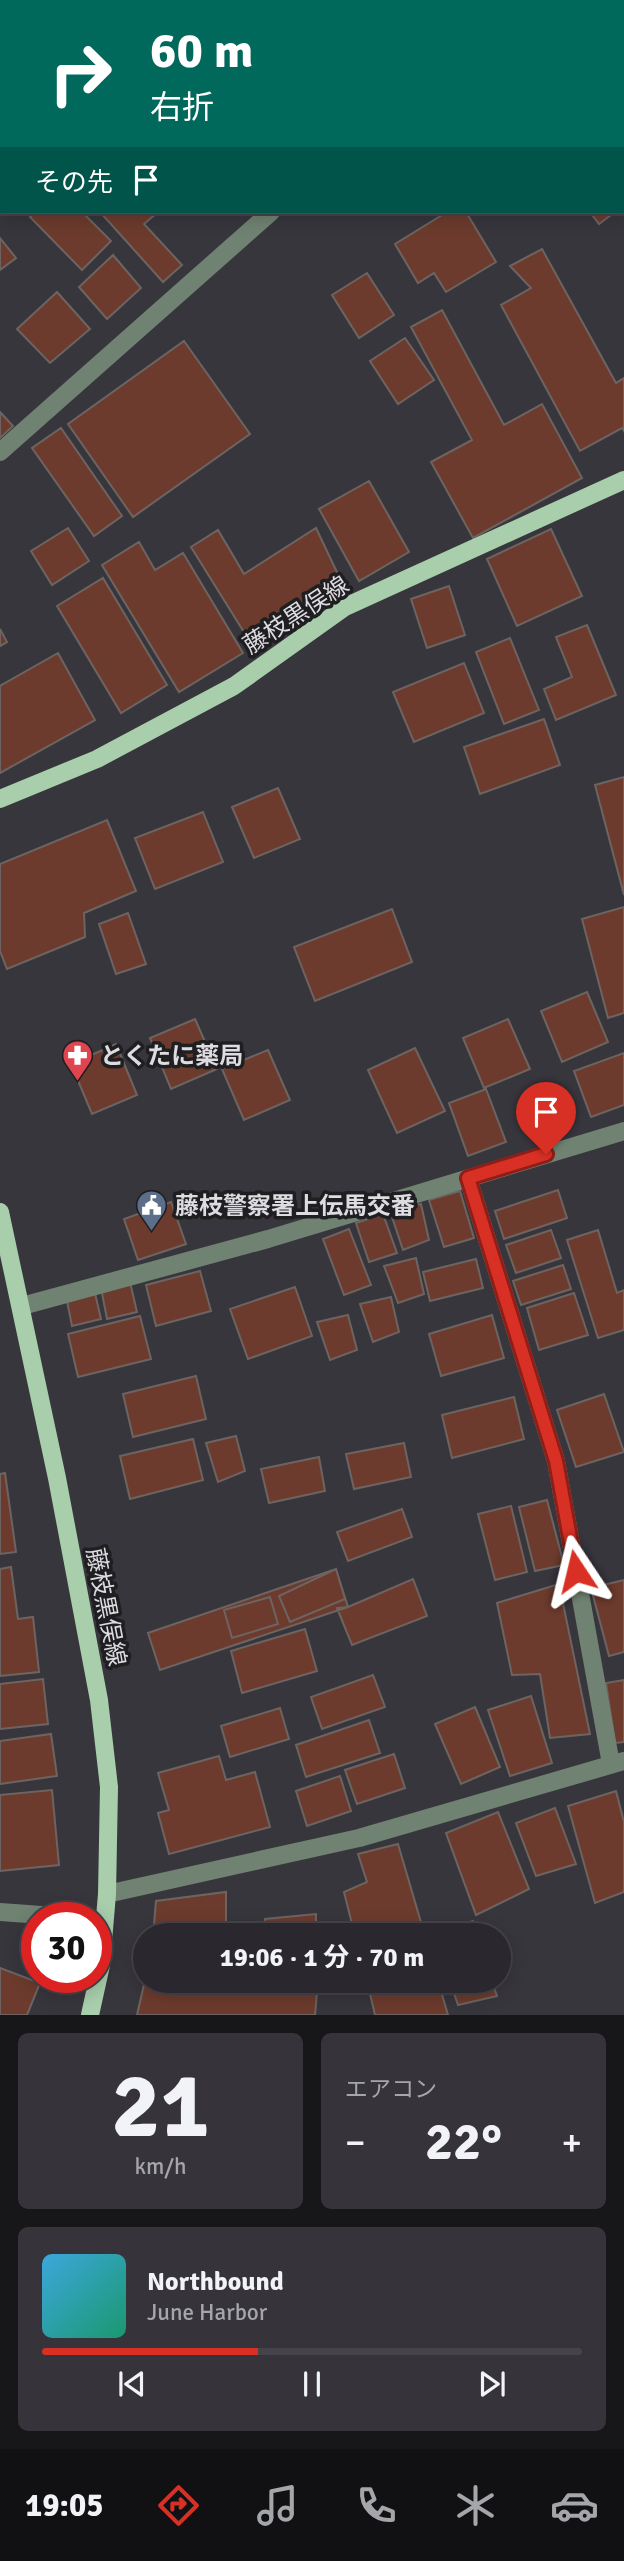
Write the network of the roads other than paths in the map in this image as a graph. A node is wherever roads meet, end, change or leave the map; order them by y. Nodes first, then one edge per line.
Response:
1 (269, 214) edge
2 (0, 452) edge
3 (624, 480) edge
4 (0, 799) edge
5 (624, 1131) edge
6 (468, 1178) junction
7 (0, 1212) edge
8 (22, 1306) junction
9 (617, 1762) edge
10 (107, 1894) junction
11 (105, 1902) edge
12 (0, 1912) edge
13 (21, 1914) edge
14 (95, 1993) edge
15 (90, 2015) edge

1 - 2 street
3 - 4 main road, 藤枝黒俣線
5 - 6 street
6 - 8 street
6 - 9 street
7 - 8 main road, 藤枝黒俣線
8 - 10 main road, 藤枝黒俣線
9 - 10 street
10 - 11 main road, 藤枝黒俣線
12 - 13 street
14 - 15 main road, 藤枝黒俣線

